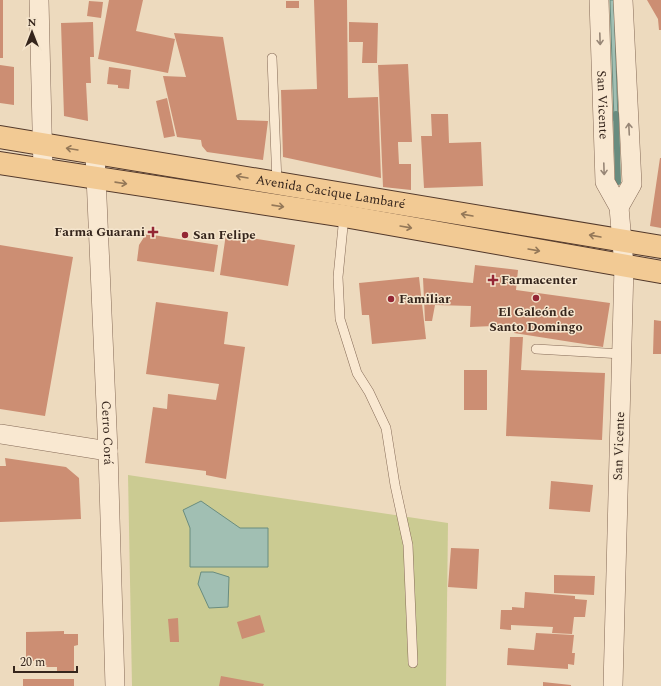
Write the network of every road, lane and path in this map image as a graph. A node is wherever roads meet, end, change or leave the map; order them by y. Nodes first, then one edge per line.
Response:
1 (39, 0) edge
2 (599, 0) edge
3 (623, 0) edge
4 (272, 58) dead end
5 (0, 137) edge
6 (42, 144) junction
7 (95, 153) junction
8 (0, 163) edge
9 (43, 170) junction
10 (97, 179) junction
11 (277, 183) junction
12 (346, 205) junction
13 (619, 207) junction
14 (623, 241) junction
15 (661, 247) edge
16 (624, 266) junction
17 (661, 272) edge
18 (536, 349) dead end
19 (622, 354) junction
20 (0, 434) edge
21 (108, 451) junction
22 (413, 662) dead end
23 (115, 686) edge
24 (613, 686) edge

1 - 6 street
2 -> 13 street, San Vicente
13 -> 3 street, San Vicente
4 - 11 lane
5 - 6 main road, Avenida Cacique Lambaré
7 -> 6 main road, Avenida Cacique Lambaré
6 - 9 street
7 - 10 street, Cerro Corá
11 -> 7 main road, Avenida Cacique Lambaré
8 - 9 main road, Avenida Cacique Lambaré
9 - 10 main road, Avenida Cacique Lambaré
10 -> 12 main road, Avenida Cacique Lambaré
10 - 21 street, Cerro Corá
11 - 12 main road, Avenida Cacique Lambaré
14 -> 12 main road, Avenida Cacique Lambaré
12 -> 16 main road, Avenida Cacique Lambaré
12 - 22 lane
13 - 14 street, San Vicente
14 - 15 main road, Avenida Cacique Lambaré
14 - 16 street, San Vicente
16 - 17 main road, Avenida Cacique Lambaré
16 - 19 street, San Vicente
18 - 19 lane
19 - 24 street, San Vicente
20 - 21 street
21 - 23 street, Cerro Corá

